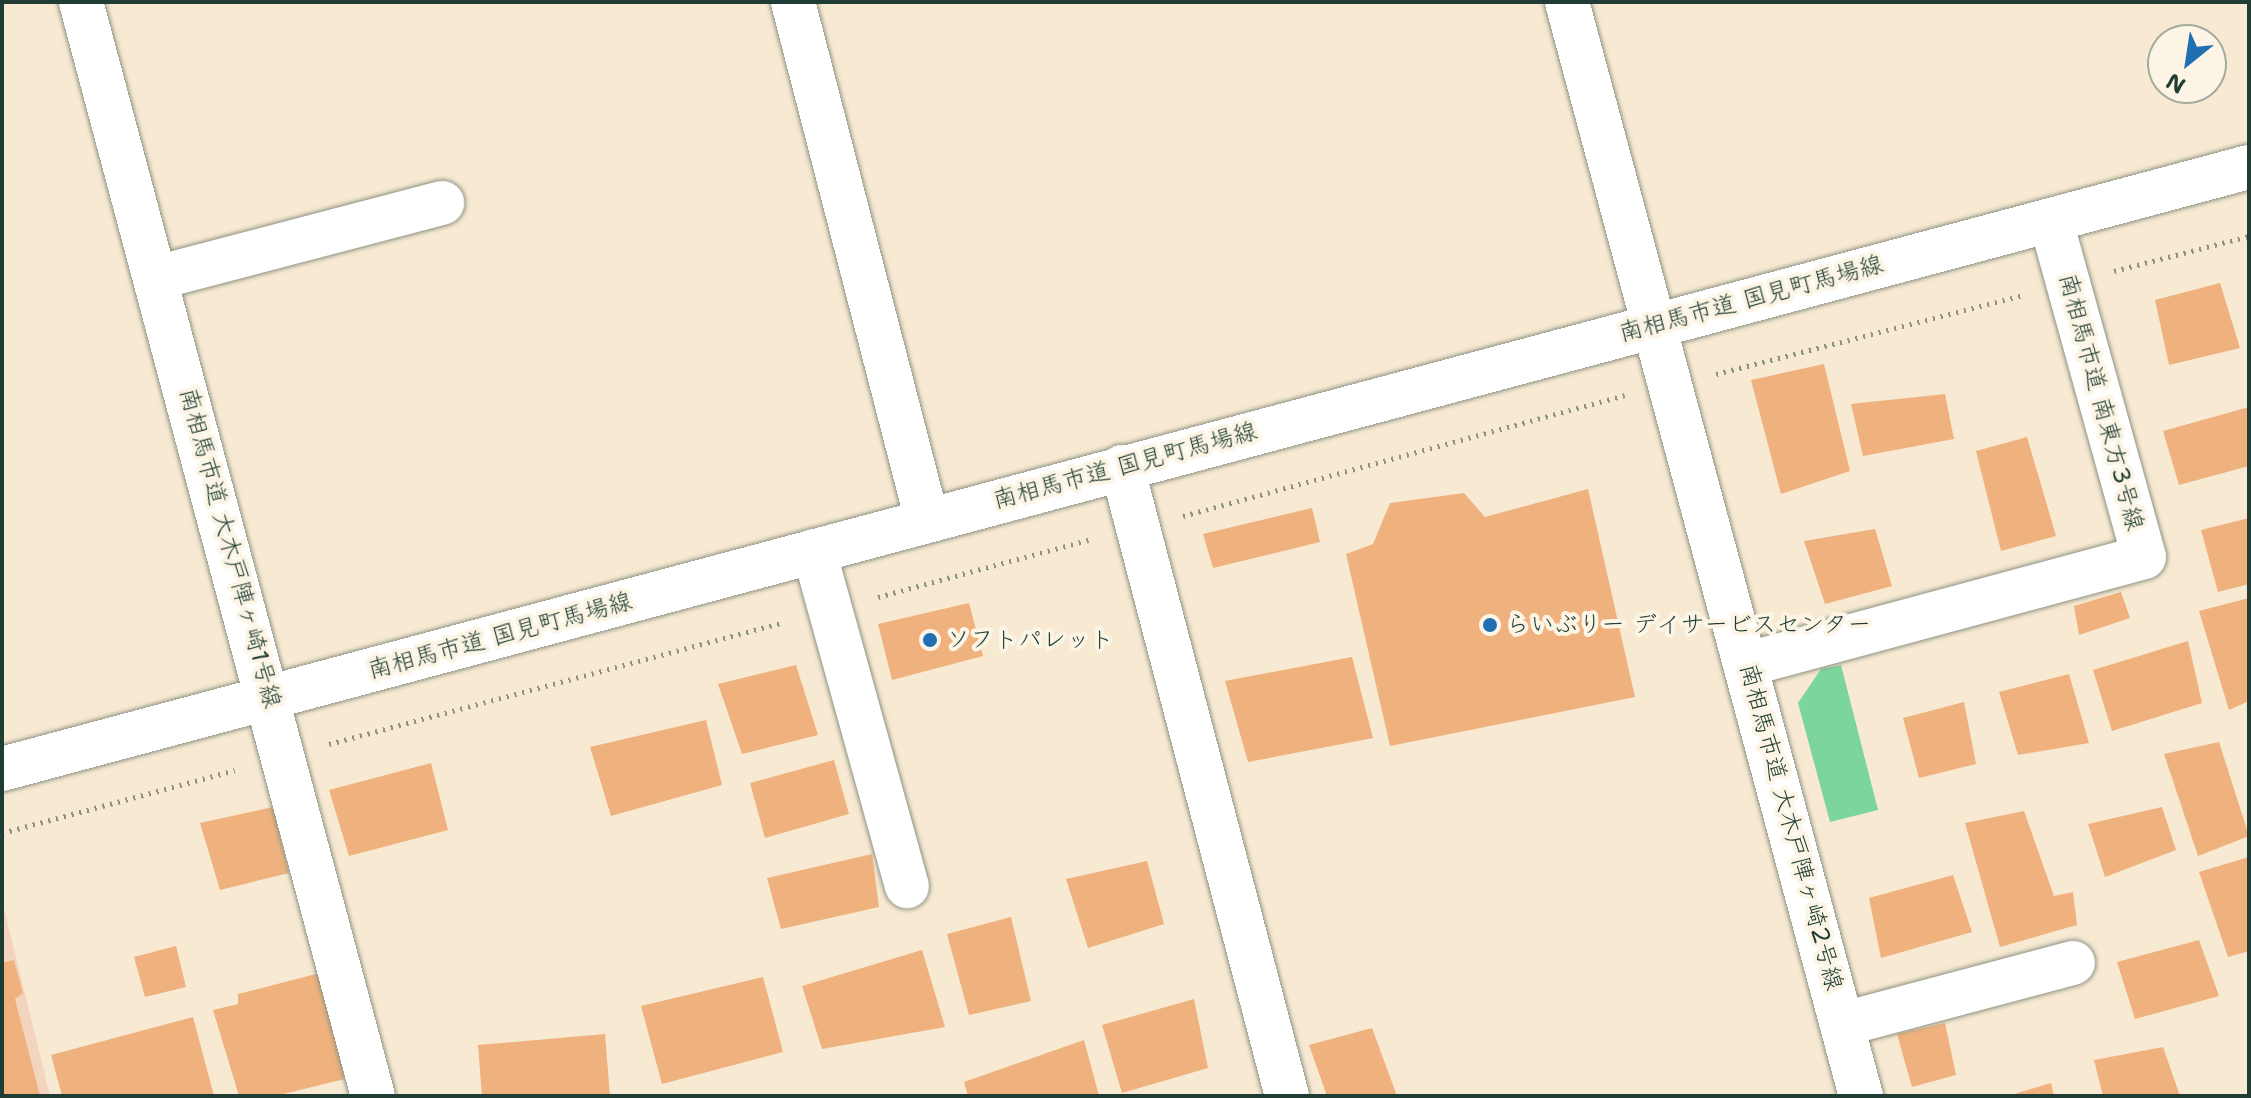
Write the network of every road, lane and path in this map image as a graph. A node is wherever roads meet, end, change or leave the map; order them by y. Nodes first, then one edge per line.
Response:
1 (81, 2) edge
2 (793, 2) edge
3 (1567, 2) edge
4 (2249, 167) edge
5 (442, 203) dead end
6 (2051, 221) junction
7 (2249, 236) edge
8 (156, 278) junction
9 (2068, 283) junction
10 (1655, 323) junction
11 (1702, 377) dead end
12 (1122, 467) junction
13 (927, 520) junction
14 (814, 551) junction
15 (1748, 664) junction
16 (270, 696) junction
17 (2, 769) edge
18 (907, 886) dead end
19 (2073, 963) dead end
20 (1843, 1024) junction
21 (373, 1096) edge
22 (1287, 1096) edge
23 (1861, 1096) edge

1 - 8 street, 南相馬市道 大木戸陣ヶ崎1号線
2 - 13 street
3 - 10 street, 南相馬市道 大木戸陣ヶ崎2号線
4 - 6 street, 南相馬市道 国見町馬場線
5 - 8 street
6 - 9 street, 南相馬市道 南東方3号線
6 - 10 street, 南相馬市道 国見町馬場線
7 - 9 path
8 - 16 street, 南相馬市道 大木戸陣ヶ崎1号線
9 - 11 path
9 - 15 street, 南相馬市道 南東方3号線
10 - 12 street, 南相馬市道 国見町馬場線
10 - 15 street, 南相馬市道 大木戸陣ヶ崎2号線
12 - 13 street, 南相馬市道 国見町馬場線
12 - 22 street
13 - 14 street, 南相馬市道 国見町馬場線
14 - 16 street, 南相馬市道 国見町馬場線
14 - 18 street
15 - 20 street, 南相馬市道 大木戸陣ヶ崎2号線
16 - 17 street, 南相馬市道 国見町馬場線
16 - 21 street, 南相馬市道 大木戸陣ヶ崎1号線
19 - 20 street
20 - 23 street, 南相馬市道 大木戸陣ヶ崎2号線

